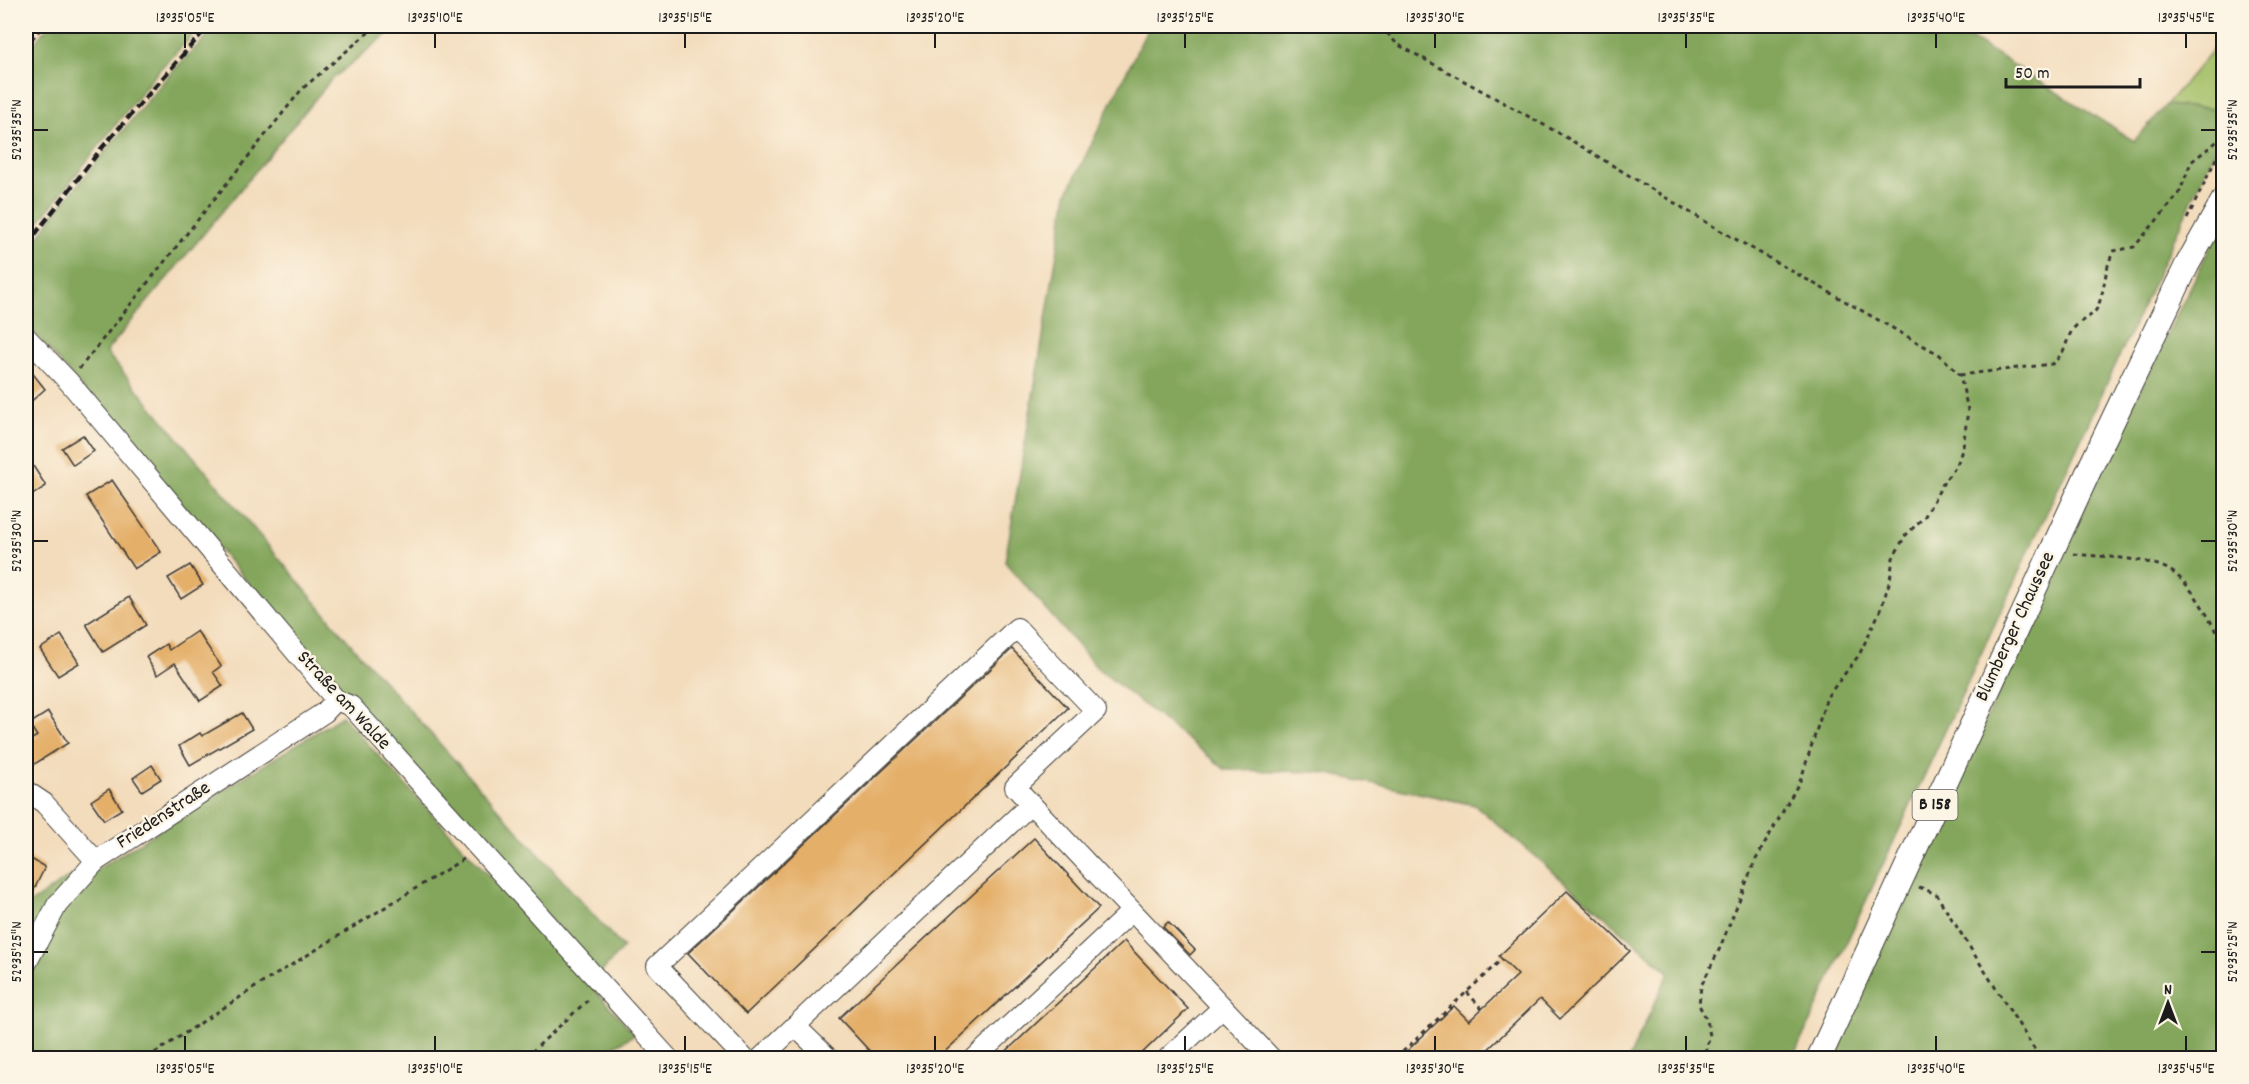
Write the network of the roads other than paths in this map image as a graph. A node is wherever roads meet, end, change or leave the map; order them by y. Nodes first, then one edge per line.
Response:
1 (2223, 200) edge
2 (26, 338) edge
3 (336, 700) junction
4 (26, 791) edge
5 (1031, 804) junction
6 (96, 861) junction
7 (1132, 911) junction
8 (26, 964) edge
9 (1223, 1007) junction
10 (795, 1026) junction
11 (668, 1059) edge
12 (744, 1059) edge
13 (760, 1059) edge
14 (828, 1059) edge
15 (975, 1059) edge
16 (1168, 1059) edge
17 (1271, 1059) edge
18 (1819, 1059) edge

1 - 18 main road, Blumberger Chaussee / B 158
2 - 3 street, Straße am Walde
3 - 6 street, Friedenstraße
3 - 11 street, Straße am Walde
4 - 6 street
5 - 7 street
5 - 10 street
5 - 12 street
6 - 8 street, Friedenstraße
7 - 9 street
7 - 15 street
9 - 16 street
9 - 17 street
10 - 13 street
10 - 14 street

